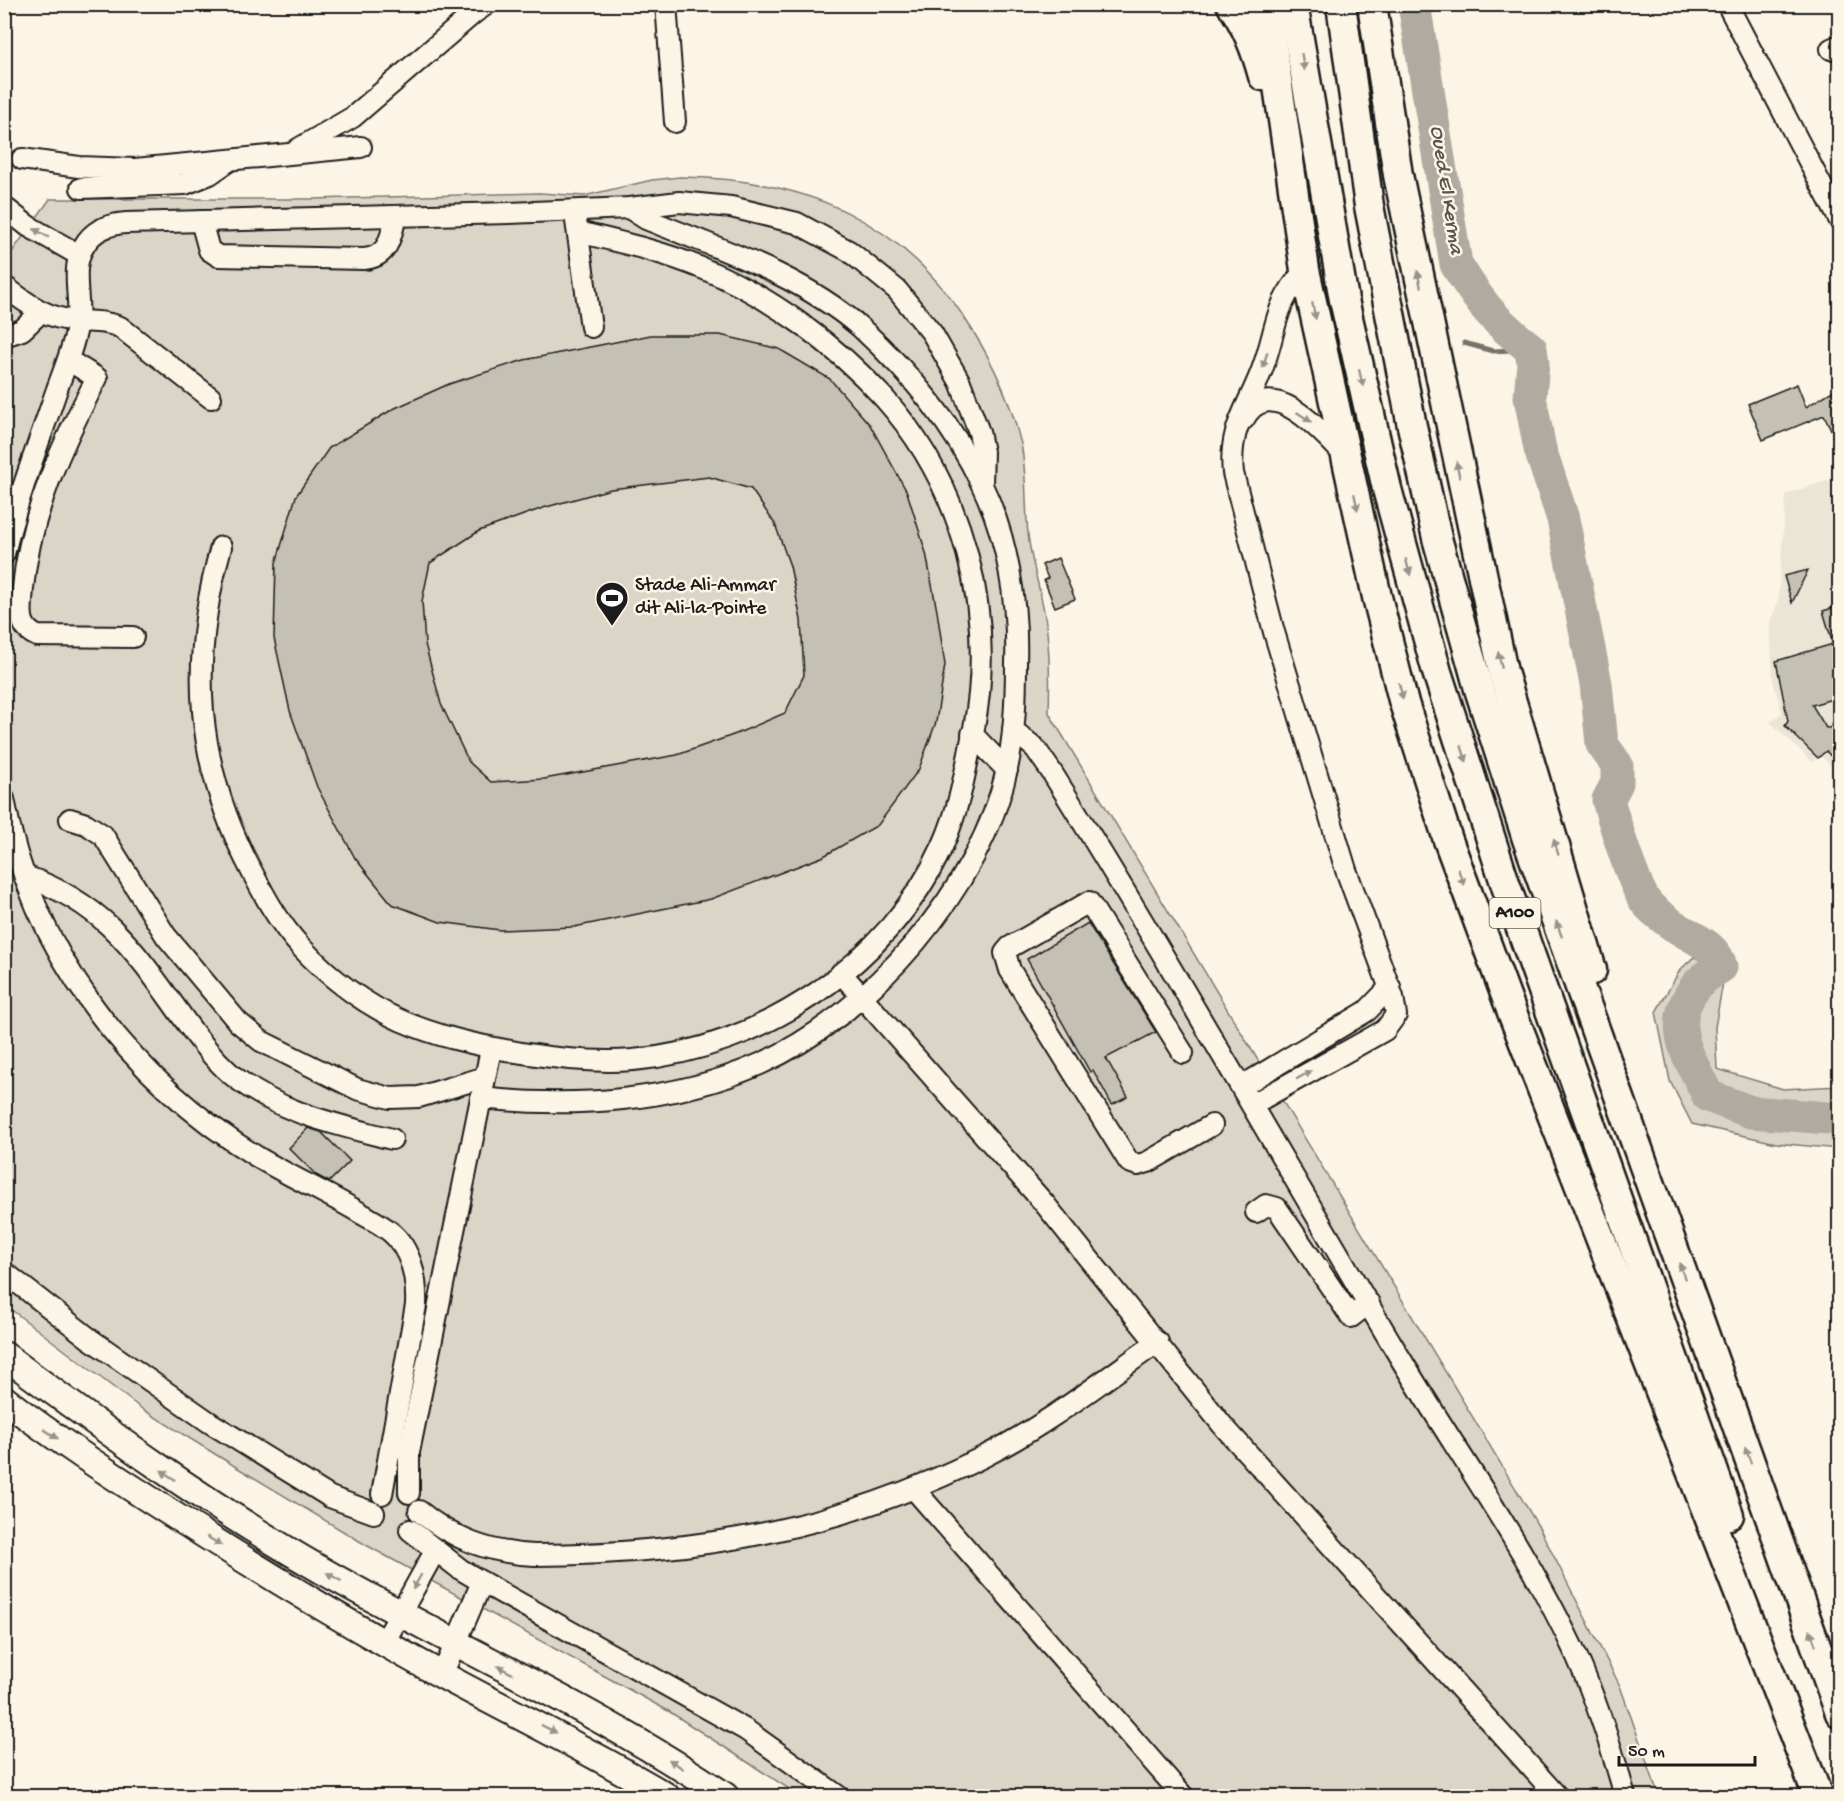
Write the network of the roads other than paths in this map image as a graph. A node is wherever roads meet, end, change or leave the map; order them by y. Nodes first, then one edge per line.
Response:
1 (487, 4) edge
2 (666, 4) edge
3 (1231, 4) edge
4 (1266, 4) edge
5 (1293, 4) edge
6 (1341, 4) edge
7 (1372, 4) edge
8 (1727, 4) edge
9 (675, 122) dead end
10 (361, 147) dead end
11 (291, 153) junction
12 (22, 159) dead end
13 (232, 159) junction
14 (81, 188) dead end
15 (4, 207) edge
16 (629, 208) junction
17 (574, 210) junction
18 (396, 216) junction
19 (201, 221) junction
20 (1839, 221) edge
21 (578, 231) junction
22 (80, 255) junction
23 (1305, 270) junction
24 (4, 286) edge
25 (40, 312) junction
26 (78, 321) junction
27 (591, 327) dead end
28 (4, 336) edge
29 (68, 360) junction
30 (211, 398) dead end
31 (1232, 446) junction
32 (1346, 457) junction
33 (982, 483) junction
34 (221, 547) dead end
35 (4, 554) edge
36 (133, 637) dead end
37 (1013, 730) junction
38 (972, 734) junction
39 (1007, 770) junction
40 (4, 799) edge
41 (70, 819) dead end
42 (25, 876) junction
43 (841, 974) junction
44 (1390, 987) junction
45 (865, 997) junction
46 (491, 1049) junction
47 (1183, 1053) dead end
48 (485, 1077) junction
49 (1242, 1086) junction
50 (481, 1098) junction
51 (1253, 1104) junction
52 (1212, 1125) dead end
53 (392, 1139) dead end
54 (1638, 1147) junction
55 (1256, 1212) dead end
56 (4, 1272) edge
57 (1369, 1303) junction
58 (1158, 1342) junction
59 (4, 1355) edge
60 (4, 1399) edge
61 (914, 1489) junction
62 (409, 1493) dead end
63 (382, 1494) dead end
64 (419, 1511) dead end
65 (374, 1513) dead end
66 (410, 1530) dead end
67 (435, 1551) junction
68 (483, 1582) junction
69 (399, 1614) junction
70 (385, 1641) junction
71 (455, 1645) junction
72 (442, 1675) junction
73 (1839, 1713) edge
74 (666, 1797) edge
75 (725, 1797) edge
76 (838, 1797) edge
77 (1183, 1797) edge
78 (1557, 1797) edge
79 (1625, 1797) edge
80 (1818, 1797) edge
81 (1828, 1797) edge

1 - 11 street
2 - 9 street
3 - 23 highway
4 - 23 highway
5 -> 81 highway, A100
54 -> 6 highway, A100
54 -> 7 highway
8 - 20 street
10 - 11 street
11 - 13 street
12 - 13 street
13 - 14 street
22 -> 15 street
16 - 17 street
16 - 33 street
16 - 33 street
17 - 18 street
17 - 21 street
18 - 19 street
18 - 19 street
19 - 22 street
21 - 27 street
21 - 38 street
22 - 26 street
23 -> 31 street
23 -> 32 highway
24 - 25 street
25 - 26 street
25 - 28 street
26 - 29 street
26 - 30 street
29 - 35 street
29 - 36 street
31 -> 32 street
31 - 44 street
32 -> 80 highway
33 - 37 street
34 - 46 street
37 - 39 street
37 - 49 street
38 - 39 street
38 - 43 street
39 - 45 street
40 - 42 street
41 - 48 street
42 - 53 street
42 - 63 street
43 - 45 street
43 - 46 street
44 - 49 street
51 -> 44 street
45 - 50 street
45 - 58 street
46 - 48 street
47 - 52 street
48 - 50 street
49 - 51 street
50 - 62 street
51 - 57 street
73 -> 54 highway, A100
55 - 57 street
56 - 65 street
57 - 79 street
58 - 61 street
58 - 78 street
69 -> 59 main road
60 -> 70 main road
61 - 64 street
61 - 77 street
66 - 67 street
67 - 68 street
67 -> 69 street
68 - 71 street
68 - 76 street
69 - 70 street
69 - 71 main road
70 - 72 main road
71 - 72 street
75 -> 71 main road
72 -> 74 main road

